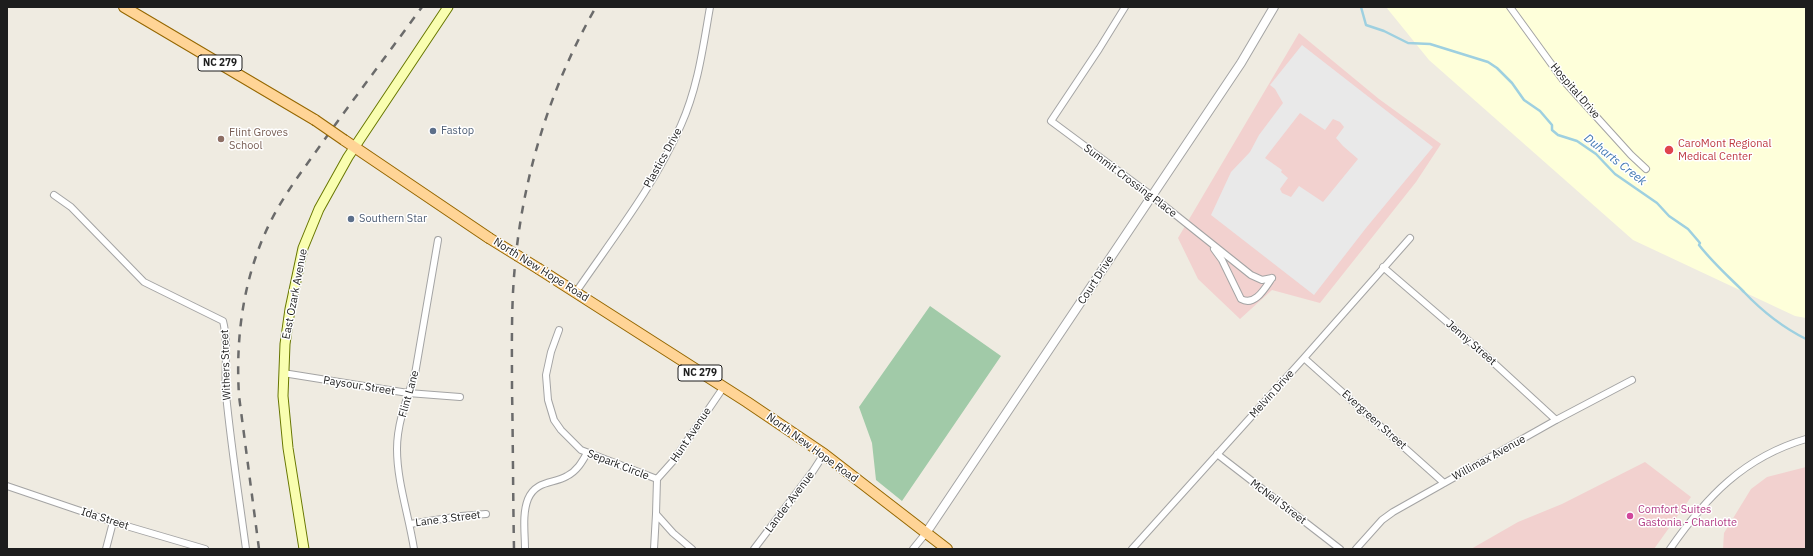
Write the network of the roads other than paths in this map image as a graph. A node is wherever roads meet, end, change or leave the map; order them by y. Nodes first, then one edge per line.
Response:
1 (124, 7) edge
2 (448, 7) edge
3 (710, 7) edge
4 (1125, 7) edge
5 (1274, 7) edge
6 (1510, 7) edge
7 (355, 146) junction
8 (1646, 169) dead end
9 (54, 195) dead end
10 (1152, 196) junction
11 (1410, 238) dead end
12 (438, 240) dead end
13 (1208, 242) junction
14 (1384, 267) junction
15 (576, 292) junction
16 (560, 330) dead end
17 (1304, 358) junction
18 (283, 374) junction
19 (1632, 380) dead end
20 (723, 388) junction
21 (408, 394) junction
22 (460, 397) dead end
23 (1556, 420) junction
24 (1806, 439) edge
25 (587, 453) junction
26 (824, 454) junction
27 (1217, 454) junction
28 (656, 480) junction
29 (1444, 482) junction
30 (7, 486) edge
31 (486, 514) dead end
32 (656, 514) junction
33 (113, 522) junction
34 (410, 524) junction
35 (926, 533) junction
36 (106, 549) edge
37 (205, 549) edge
38 (246, 549) edge
39 (304, 549) edge
40 (414, 549) edge
41 (525, 549) edge
42 (654, 549) edge
43 (692, 549) edge
44 (754, 549) edge
45 (913, 549) edge
46 (947, 549) edge
47 (1132, 549) edge
48 (1340, 549) edge
49 (1356, 549) edge
50 (1670, 549) edge

1 - 7 main road, North New Hope Road / NC 279, bridge
2 - 7 main road, East Ozark Avenue
3 - 15 street, Plastics Drive
4 - 10 street, Summit Crossing Place
5 - 10 street, Court Drive
6 - 8 street, Hospital Drive
7 - 15 main road, North New Hope Road / NC 279, bridge
7 - 18 main road, East Ozark Avenue
9 - 38 street, Withers Street
10 - 13 street, Summit Crossing Place
10 - 35 street, Court Drive
11 - 14 street, Melvin Drive
12 - 21 street, Flint Lane
13 - 13 street, Summit Crossing Place
14 - 17 street, Melvin Drive
14 - 23 street, Jenny Street
15 - 20 main road, North New Hope Road / NC 279
16 - 25 street, Separk Circle
17 - 27 street, Melvin Drive
17 - 29 street, Evergreen Street
18 - 21 street, Paysour Street
18 - 39 main road, East Ozark Avenue
19 - 23 street, Willimax Avenue
20 - 26 main road, North New Hope Road / NC 279
20 - 28 street, Hunt Avenue
21 - 22 street, Paysour Street
21 - 34 street, Flint Lane
23 - 29 street, Willimax Avenue
24 - 50 street
25 - 28 street, Separk Circle
25 - 41 street
26 - 35 main road, North New Hope Road / NC 279
26 - 44 street, Lander Avenue
27 - 47 street, Melvin Drive
27 - 48 street, McNeil Street
28 - 32 street, Separk Circle
29 - 49 street, Willimax Avenue
30 - 33 street, Ida Street
31 - 34 street, Lane 3 Street
32 - 42 street
32 - 43 street
33 - 36 street
33 - 37 street, Ida Street
34 - 40 street, Flint Lane
35 - 45 street, Court Drive
35 - 46 main road, North New Hope Road / NC 279

